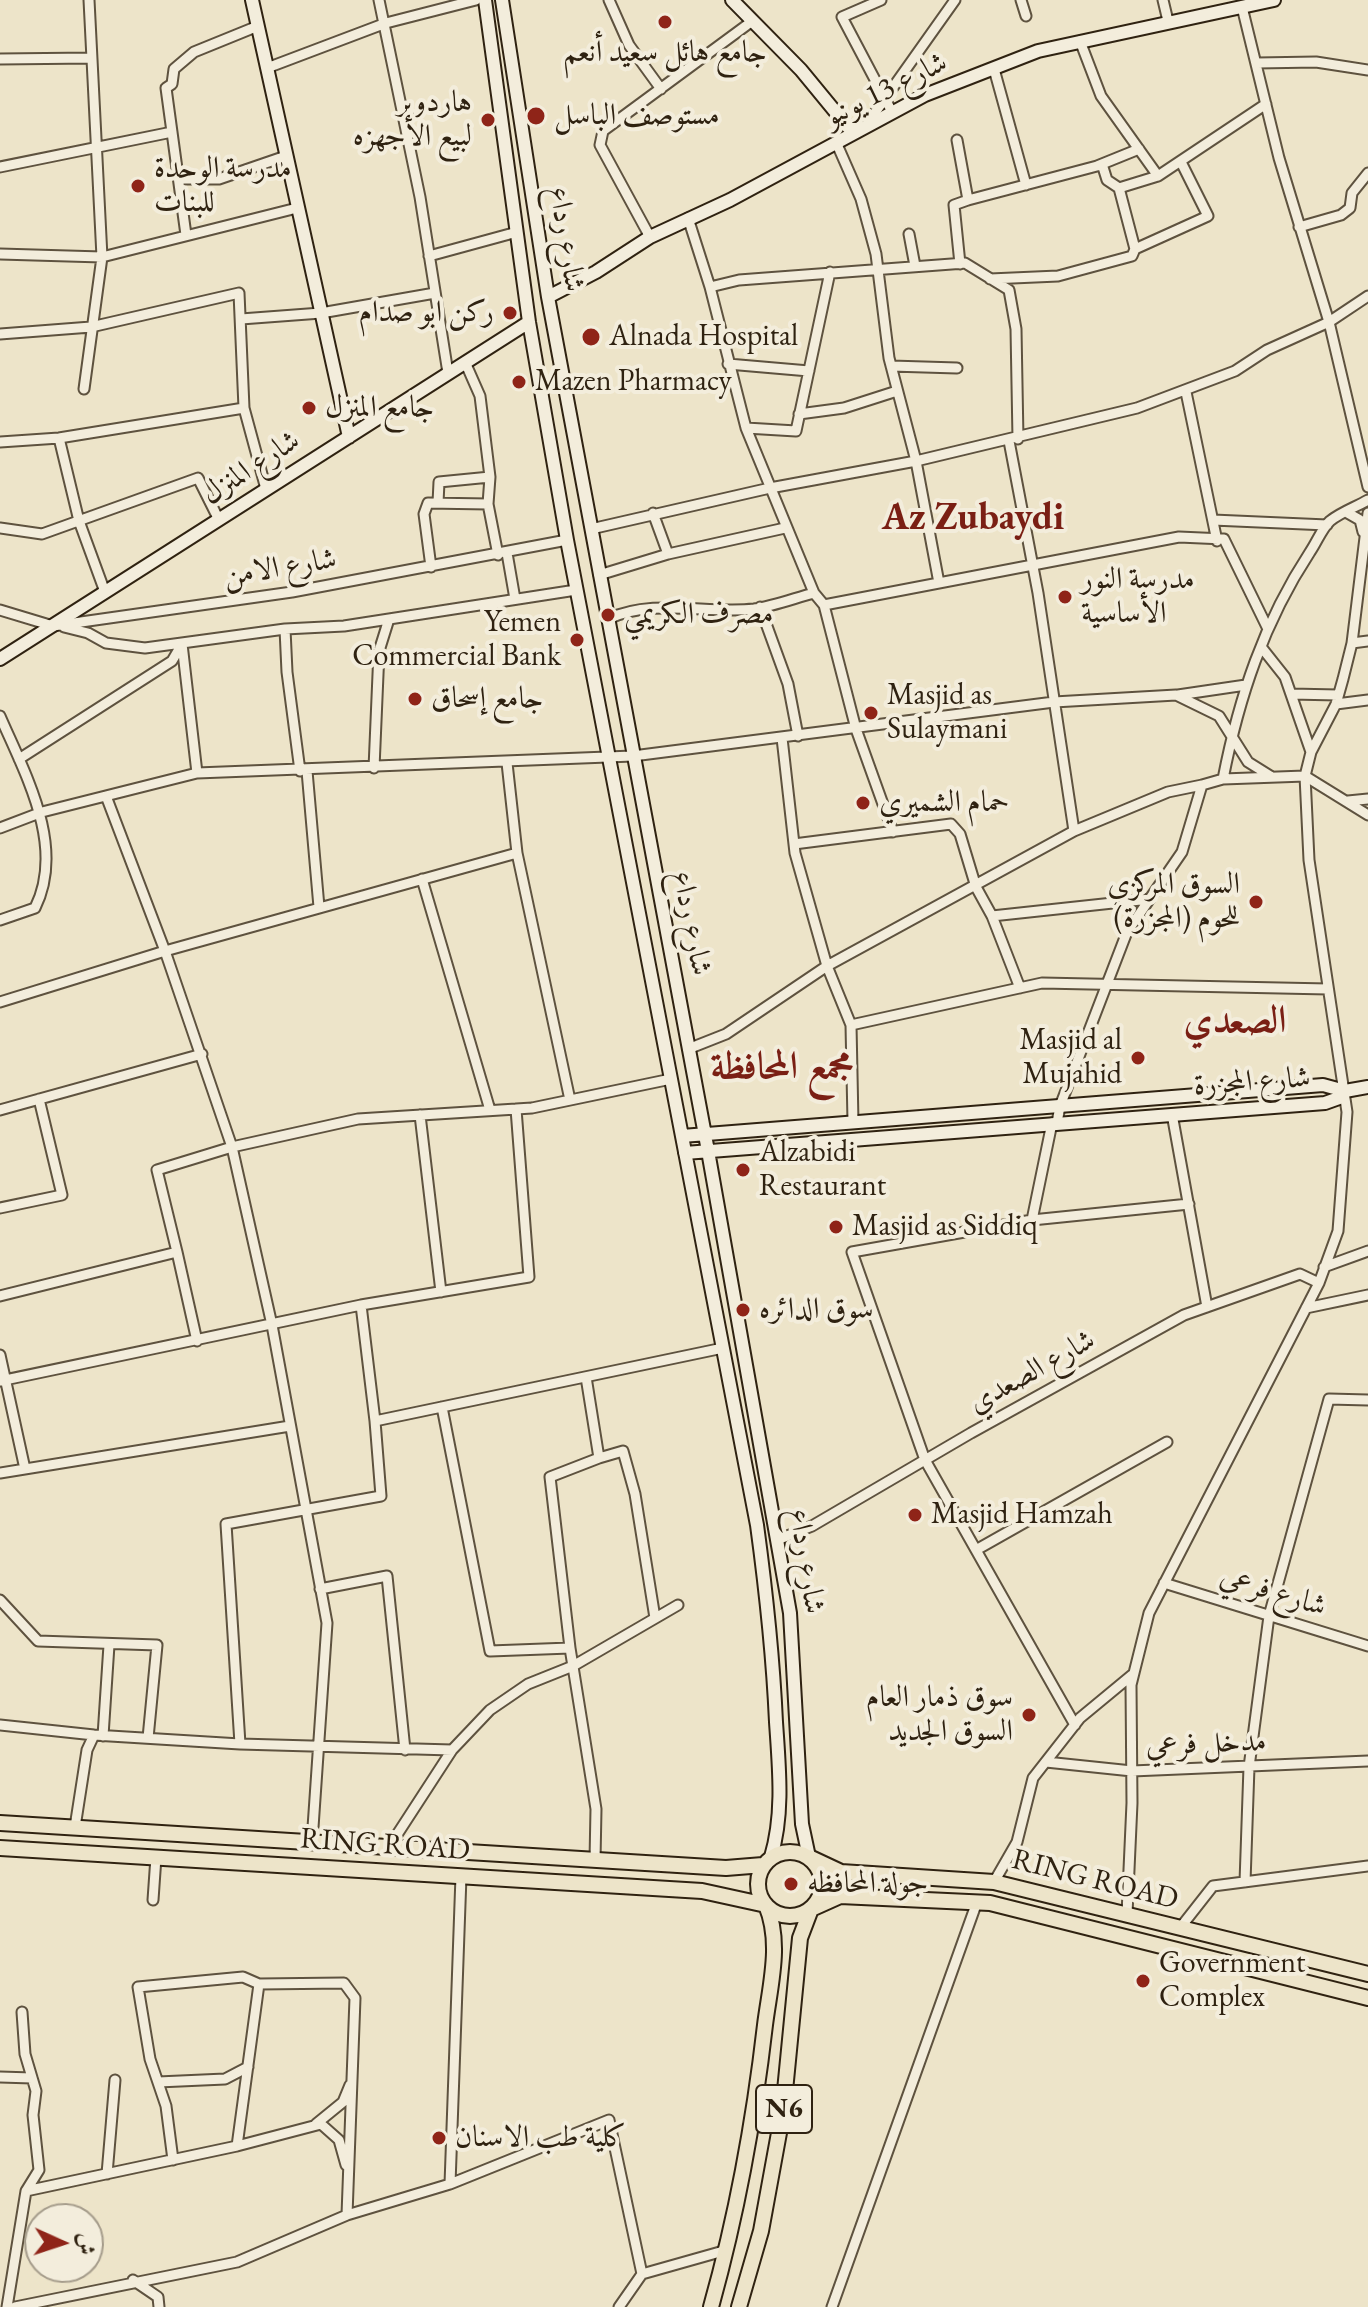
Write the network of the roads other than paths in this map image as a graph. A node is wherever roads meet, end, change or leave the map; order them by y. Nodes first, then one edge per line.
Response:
1 (89, 0) edge
2 (252, 0) edge
3 (379, 0) edge
4 (476, 0) edge
5 (485, 0) edge
6 (502, 0) edge
7 (609, 0) edge
8 (732, 0) edge
9 (881, 0) edge
10 (955, 0) edge
11 (1021, 0) edge
12 (1163, 0) edge
13 (1274, 0) edge
14 (866, 2) edge
15 (1242, 7) junction
16 (1026, 16) dead end
17 (1168, 21) junction
18 (751, 22) junction
19 (386, 23) junction
20 (258, 26) junction
21 (1080, 41) junction
22 (91, 58) junction
23 (0, 59) edge
24 (1257, 63) junction
25 (267, 68) junction
26 (994, 69) junction
27 (1368, 70) edge
28 (661, 89) junction
29 (885, 99) junction
30 (1266, 104) junction
31 (892, 112) junction
32 (867, 124) junction
33 (172, 132) junction
34 (852, 132) junction
35 (957, 140) dead end
36 (836, 142) junction
37 (99, 145) junction
38 (1139, 149) junction
39 (286, 156) junction
40 (1181, 162) junction
41 (1102, 164) junction
42 (0, 167) edge
43 (1368, 173) edge
44 (1158, 176) junction
45 (179, 179) junction
46 (1026, 185) junction
47 (1119, 188) junction
48 (968, 200) junction
49 (297, 208) junction
50 (688, 218) junction
51 (1299, 227) junction
52 (517, 232) junction
53 (909, 234) dead end
54 (186, 235) junction
55 (650, 237) junction
56 (1135, 249) junction
57 (0, 254) edge
58 (429, 256) junction
59 (102, 257) junction
60 (960, 264) junction
61 (915, 266) junction
62 (878, 268) junction
63 (830, 272) junction
64 (990, 279) junction
65 (710, 287) junction
66 (435, 293) junction
67 (1368, 296) edge
68 (548, 297) junction
69 (321, 313) junction
70 (241, 319) junction
71 (529, 322) junction
72 (1329, 322) junction
73 (91, 327) junction
74 (0, 334) edge
75 (465, 362) junction
76 (728, 364) junction
77 (891, 366) junction
78 (957, 368) dead end
79 (809, 371) junction
80 (448, 373) junction
81 (84, 389) dead end
82 (897, 391) junction
83 (1186, 392) junction
84 (244, 408) junction
85 (799, 414) junction
86 (746, 428) junction
87 (349, 437) junction
88 (59, 438) junction
89 (1014, 440) junction
90 (0, 442) edge
91 (916, 461) junction
92 (490, 477) junction
93 (1368, 487) edge
94 (770, 488) junction
95 (266, 489) junction
96 (1368, 500) edge
97 (438, 503) junction
98 (488, 504) junction
99 (1346, 512) junction
100 (653, 513) junction
101 (1368, 513) edge
102 (219, 520) junction
103 (1213, 520) junction
104 (79, 521) junction
105 (1327, 525) junction
106 (0, 528) edge
107 (785, 528) junction
108 (591, 529) junction
109 (1364, 538) junction
110 (567, 540) junction
111 (1217, 541) junction
112 (502, 554) junction
113 (668, 554) junction
114 (431, 567) junction
115 (1034, 567) junction
116 (1364, 568) edge
117 (599, 575) junction
118 (939, 583) junction
119 (576, 590) junction
120 (105, 592) junction
121 (814, 593) junction
122 (515, 599) junction
123 (824, 605) junction
124 (760, 607) junction
125 (0, 610) edge
126 (389, 619) junction
127 (608, 619) junction
128 (55, 625) junction
129 (1267, 627) junction
130 (285, 629) junction
131 (1368, 641) edge
132 (1352, 643) junction
133 (182, 644) junction
134 (1262, 648) junction
135 (0, 659) edge
136 (1246, 685) junction
137 (1291, 694) junction
138 (1176, 695) junction
139 (1337, 700) junction
140 (1368, 700) edge
141 (1054, 702) junction
142 (0, 716) edge
143 (856, 729) junction
144 (1232, 732) junction
145 (798, 736) junction
146 (782, 738) junction
147 (1311, 752) junction
148 (633, 756) junction
149 (609, 757) junction
150 (19, 759) junction
151 (507, 763) junction
152 (374, 768) junction
153 (304, 771) junction
154 (197, 773) junction
155 (1305, 776) junction
156 (1272, 777) junction
157 (1223, 779) junction
158 (1202, 785) junction
159 (106, 796) junction
160 (1368, 799) edge
161 (1348, 801) junction
162 (42, 812) junction
163 (1368, 815) edge
164 (0, 828) edge
165 (1074, 831) junction
166 (893, 832) junction
167 (794, 844) junction
168 (517, 853) junction
169 (422, 879) junction
170 (976, 887) junction
171 (1150, 899) junction
172 (319, 907) junction
173 (992, 916) junction
174 (0, 920) edge
175 (165, 951) junction
176 (827, 966) junction
177 (1107, 986) junction
178 (1020, 988) junction
179 (1328, 989) junction
180 (0, 1002) edge
181 (851, 1025) junction
182 (688, 1049) junction
183 (202, 1054) junction
184 (671, 1079) junction
185 (1368, 1087) edge
186 (1345, 1091) junction
187 (39, 1099) junction
188 (570, 1100) junction
189 (1060, 1106) junction
190 (516, 1109) junction
191 (0, 1110) edge
192 (490, 1110) junction
193 (1172, 1114) junction
194 (420, 1115) junction
195 (853, 1122) junction
196 (1054, 1123) junction
197 (705, 1134) junction
198 (682, 1136) junction
199 (232, 1147) junction
200 (708, 1151) junction
201 (685, 1153) junction
202 (1189, 1204) junction
203 (0, 1208) edge
204 (1032, 1220) junction
205 (1368, 1251) edge
206 (177, 1252) junction
207 (1324, 1267) junction
208 (1319, 1283) junction
209 (441, 1292) junction
210 (1368, 1295) edge
211 (0, 1296) edge
212 (361, 1305) junction
213 (1207, 1307) junction
214 (1306, 1308) junction
215 (272, 1325) junction
216 (197, 1341) junction
217 (723, 1348) junction
218 (0, 1355) edge
219 (586, 1377) junction
220 (2, 1380) edge
221 (1368, 1400) edge
222 (442, 1407) junction
223 (375, 1421) junction
224 (290, 1426) junction
225 (1167, 1442) dead end
226 (599, 1458) junction
227 (925, 1460) junction
228 (25, 1469) junction
229 (0, 1473) edge
230 (306, 1512) junction
231 (777, 1540) junction
232 (976, 1550) junction
233 (1164, 1583) junction
234 (320, 1589) junction
235 (0, 1600) edge
236 (678, 1605) dead end
237 (1269, 1616) junction
238 (655, 1618) junction
239 (109, 1645) junction
240 (1368, 1646) edge
241 (570, 1648) junction
242 (573, 1666) junction
243 (1133, 1675) junction
244 (0, 1725) edge
245 (1075, 1725) junction
246 (99, 1736) junction
247 (148, 1738) junction
248 (240, 1744) junction
249 (321, 1749) junction
250 (405, 1750) junction
251 (452, 1750) junction
252 (1368, 1761) edge
253 (1046, 1762) junction
254 (1249, 1767) junction
255 (1132, 1771) junction
256 (0, 1823) edge
257 (75, 1827) junction
258 (150, 1832) junction
259 (312, 1842) junction
260 (389, 1847) junction
261 (0, 1848) edge
262 (152, 1857) junction
263 (809, 1857) junction
264 (595, 1860) junction
265 (767, 1861) junction
266 (1368, 1866) edge
267 (461, 1876) junction
268 (994, 1882) junction
269 (1245, 1882) junction
270 (153, 1900) dead end
271 (1068, 1900) junction
272 (977, 1902) junction
273 (766, 1905) junction
274 (811, 1909) junction
275 (1127, 1914) junction
276 (1063, 1919) junction
277 (1180, 1928) junction
278 (1368, 1974) edge
279 (259, 1984) junction
280 (1368, 1998) edge
281 (22, 2012) dead end
282 (763, 2043) junction
283 (790, 2043) junction
284 (248, 2067) junction
285 (0, 2077) edge
286 (32, 2078) junction
287 (352, 2078) junction
288 (115, 2080) dead end
289 (158, 2082) junction
290 (309, 2127) junction
291 (237, 2146) junction
292 (173, 2160) junction
293 (107, 2174) junction
294 (349, 2174) junction
295 (450, 2184) junction
296 (26, 2191) junction
297 (347, 2215) junction
298 (727, 2250) junction
299 (642, 2274) junction
300 (133, 2280) junction
301 (7, 2307) edge
302 (15, 2307) edge
303 (159, 2307) edge
304 (619, 2307) edge
305 (711, 2307) edge
306 (739, 2307) edge
307 (832, 2307) edge

1 - 22 street
2 - 20 main road
3 - 19 street
4 - 19 street
5 - 52 main road, شارع رداع
6 - 68 main road, شارع رداع
7 - 28 street
8 - 18 main road
9 - 14 street
10 - 29 street
11 - 16 street
12 - 17 street
13 - 15 main road, شارع 13 يونيو
14 - 29 street
15 - 17 main road, شارع 13 يونيو
15 - 24 street
17 - 21 main road, شارع 13 يونيو
18 - 28 street
18 - 34 main road
19 - 25 street
19 - 58 street
20 - 25 main road
20 - 33 street
21 - 26 main road, شارع 13 يونيو
21 - 38 street
22 - 23 street
22 - 37 street
24 - 27 street
24 - 30 street
25 - 39 main road
26 - 31 main road, شارع 13 يونيو
26 - 46 street
28 - 55 street
29 - 31 street
29 - 32 street
30 - 40 street
30 - 51 street
31 - 32 main road, شارع 13 يونيو
32 - 34 main road, شارع 13 يونيو
33 - 37 street
33 - 45 street
34 - 36 main road, شارع 13 يونيو
35 - 48 street
36 - 50 main road, شارع 13 يونيو
36 - 62 street
37 - 42 street
37 - 59 street
38 - 41 street
38 - 44 street
39 - 45 street
39 - 49 main road
40 - 44 street
40 - 56 street
41 - 46 street
41 - 47 street
43 - 51 street
44 - 47 street
45 - 54 street
46 - 48 street
47 - 56 street
48 - 60 street
49 - 54 street
49 - 69 main road
50 - 55 main road, شارع 13 يونيو
50 - 65 street
51 - 72 street
52 - 58 street
52 - 71 main road, شارع رداع
53 - 61 street
54 - 59 street
55 - 68 main road, شارع 13 يونيو
56 - 64 street
57 - 59 street
58 - 66 street
59 - 73 street
60 - 61 street
60 - 64 street
61 - 62 street
62 - 63 street
62 - 77 street
63 - 65 street
63 - 79 street
64 - 89 street
65 - 76 street
66 - 69 street
66 - 80 street
67 - 72 street
68 - 108 main road, شارع رداع
69 - 70 street
69 - 87 main road
70 - 73 street
70 - 84 street
71 - 75 main road, شارع المنزل
71 - 110 main road, شارع رداع
72 - 83 street
72 - 93 street
73 - 74 street
73 - 81 street
75 - 80 main road, شارع المنزل
75 - 92 street
76 - 79 street
76 - 86 street
77 - 78 street
77 - 82 street
79 - 85 street
80 - 87 main road, شارع المنزل
82 - 85 street
82 - 91 street
83 - 89 street
83 - 103 street
84 - 88 street
84 - 95 street
85 - 86 street
86 - 94 street
87 - 95 main road, شارع المنزل
88 - 90 street
88 - 104 street
89 - 91 street
89 - 115 street
91 - 94 street
91 - 118 street
92 - 97 street
92 - 98 street
94 - 100 street
94 - 107 street
95 - 102 main road, شارع المنزل
96 - 99 street
97 - 98 street
97 - 114 street
98 - 112 street
99 - 105 street
99 - 109 street
100 - 108 street
100 - 113 street
101 - 109 street
102 - 104 street
102 - 120 main road, شارع المنزل
103 - 105 street
103 - 111 street
104 - 106 street
104 - 120 street
105 - 129 street
107 - 113 street
107 - 121 street
108 - 117 main road, شارع رداع
109 - 116 street
110 - 112 street, شارع الامن
110 - 119 main road, شارع رداع
111 - 115 street
111 - 129 street
112 - 114 street, شارع الامن
112 - 122 street
113 - 117 street
114 - 128 street, شارع الامن
115 - 118 street
115 - 141 street
116 - 132 street
117 - 127 main road, شارع رداع
118 - 123 street
119 - 122 street
119 - 149 main road, شارع رداع
120 - 128 main road, شارع المنزل
121 - 123 street
121 - 124 street
122 - 126 street
123 - 143 street
124 - 127 street
124 - 145 street
125 - 128 street, شارع الامن
126 - 130 street
126 - 152 street
127 - 148 main road, شارع رداع
128 - 133 street
128 - 135 main road, شارع المنزل
129 - 134 street
130 - 133 street
130 - 153 street
131 - 132 street
132 - 139 street
133 - 150 street
133 - 154 street
134 - 136 street
134 - 137 street
136 - 138 street
136 - 144 street
137 - 139 street
137 - 147 street
138 - 141 street
138 - 144 street
139 - 140 street
139 - 147 street
141 - 143 street
141 - 165 street
142 - 150 street
143 - 145 street
143 - 166 street
144 - 156 street
144 - 157 street
145 - 146 street
146 - 148 street
146 - 167 street
147 - 155 street
148 - 149 street
148 - 182 main road, شارع رداع
149 - 151 street
149 - 184 main road, شارع رداع
150 - 162 street
151 - 152 street
151 - 168 street
152 - 153 street
153 - 154 street
153 - 172 street
154 - 159 street
155 - 156 street
155 - 161 street
155 - 179 street
156 - 157 street
157 - 158 street
158 - 165 street
158 - 171 street
159 - 162 street
159 - 175 street
160 - 161 street
161 - 163 street
162 - 164 street
162 - 174 street
165 - 170 street
166 - 167 street
166 - 170 street
167 - 176 street
168 - 169 street
168 - 188 street
169 - 172 street
169 - 192 street
170 - 173 street
170 - 176 street
171 - 173 street
171 - 177 street
172 - 175 street
173 - 178 street
175 - 180 street
175 - 183 street
176 - 181 street
176 - 182 street
177 - 178 street
177 - 179 street
177 - 189 street
178 - 181 street
179 - 186 street
181 - 195 street
182 - 197 main road, شارع رداع
183 - 187 street
183 - 199 street
184 - 188 street
184 - 198 main road, شارع رداع
185 - 186 main road
186 - 189 main road, شارع المجزرة
186 - 193 main road, شارع المجزرة
186 - 207 street
187 - 191 street
187 - 203 street
188 - 190 street
189 - 195 main road, شارع المجزرة
189 - 196 street
190 - 192 street
190 - 209 street
192 - 194 street
193 - 196 main road, شارع المجزرة
193 - 202 street
194 - 199 street
194 - 209 street
195 - 197 main road, شارع المجزرة
196 - 200 main road, شارع المجزرة
196 - 204 street
197 - 198 main road, شارع المجزرة
197 - 200 main road, شارع رداع
198 - 201 main road, شارع رداع
199 - 206 street
199 - 215 street
200 - 201 main road, شارع المجزرة
200 - 231 main road, شارع رداع
201 - 217 main road, شارع رداع
202 - 204 street
202 - 213 street
204 - 227 street
205 - 207 street
206 - 211 street
206 - 216 street
207 - 208 street
208 - 213 street, شارع الصعدي
208 - 214 street
209 - 212 street
210 - 214 street
212 - 215 street
212 - 223 street
213 - 227 street, شارع الصعدي
214 - 233 street
215 - 216 street
215 - 224 street
216 - 220 street
217 - 219 street
217 - 265 main road, شارع رداع
218 - 220 street
219 - 222 street
219 - 226 street
220 - 228 street
221 - 237 street
222 - 223 street
222 - 241 street
223 - 230 street
224 - 228 street
224 - 230 street
225 - 232 street
226 - 238 street
226 - 241 street
227 - 231 street, شارع الصعدي
227 - 232 street
228 - 229 street
230 - 234 street
230 - 248 street
231 - 263 main road, شارع رداع
232 - 245 street
233 - 237 street, شارع فرعي
233 - 243 street
234 - 249 street
234 - 250 street
235 - 239 street
236 - 238 street
237 - 240 street, شارع فرعي
237 - 254 street
238 - 242 street
239 - 246 street
239 - 247 street
241 - 242 street
242 - 251 street
242 - 264 street
243 - 245 street
243 - 255 street
244 - 246 street
245 - 253 street
246 - 247 street
246 - 257 street
247 - 248 street
248 - 249 street
249 - 250 street
249 - 259 street
250 - 251 street
251 - 260 street
252 - 254 street, مدخل فرعي
253 - 255 street, مدخل فرعي
253 - 268 street
254 - 255 street, مدخل فرعي
254 - 269 street
255 - 275 street
256 - 257 main road, RING ROAD
257 - 258 main road, RING ROAD
258 - 259 main road, RING ROAD
258 - 262 main road
259 - 260 main road, RING ROAD
260 - 264 main road, RING ROAD
261 - 262 main road, RING ROAD
262 - 267 main road, RING ROAD
262 - 270 street
263 - 265 main road
263 - 268 main road, RING ROAD
263 - 274 main road
264 - 265 main road, RING ROAD
265 - 273 main road
266 - 269 street
267 - 273 main road, RING ROAD
267 - 295 street
268 - 271 main road, RING ROAD
269 - 277 street
271 - 275 main road, RING ROAD
271 - 276 main road
272 - 274 main road, RING ROAD
272 - 276 main road, RING ROAD
272 - 307 street
273 - 274 main road
273 - 282 main road, N6
274 - 283 main road, N6
275 - 277 main road, RING ROAD
276 - 280 main road, RING ROAD
277 - 278 main road, RING ROAD
279 - 284 street
279 - 287 street
279 - 289 street
281 - 286 street
282 - 283 main road
282 - 298 main road, N6
283 - 306 main road, N6
284 - 289 street
284 - 291 street
285 - 286 street
286 - 296 street
287 - 290 street
287 - 294 street
288 - 293 street
289 - 292 street
290 - 291 street
290 - 294 street
291 - 292 street
292 - 293 street
293 - 296 street
294 - 297 street
295 - 297 street
295 - 299 street
296 - 301 street
297 - 300 street
298 - 299 street
298 - 305 main road, N6
299 - 304 street
300 - 302 street
300 - 303 street

